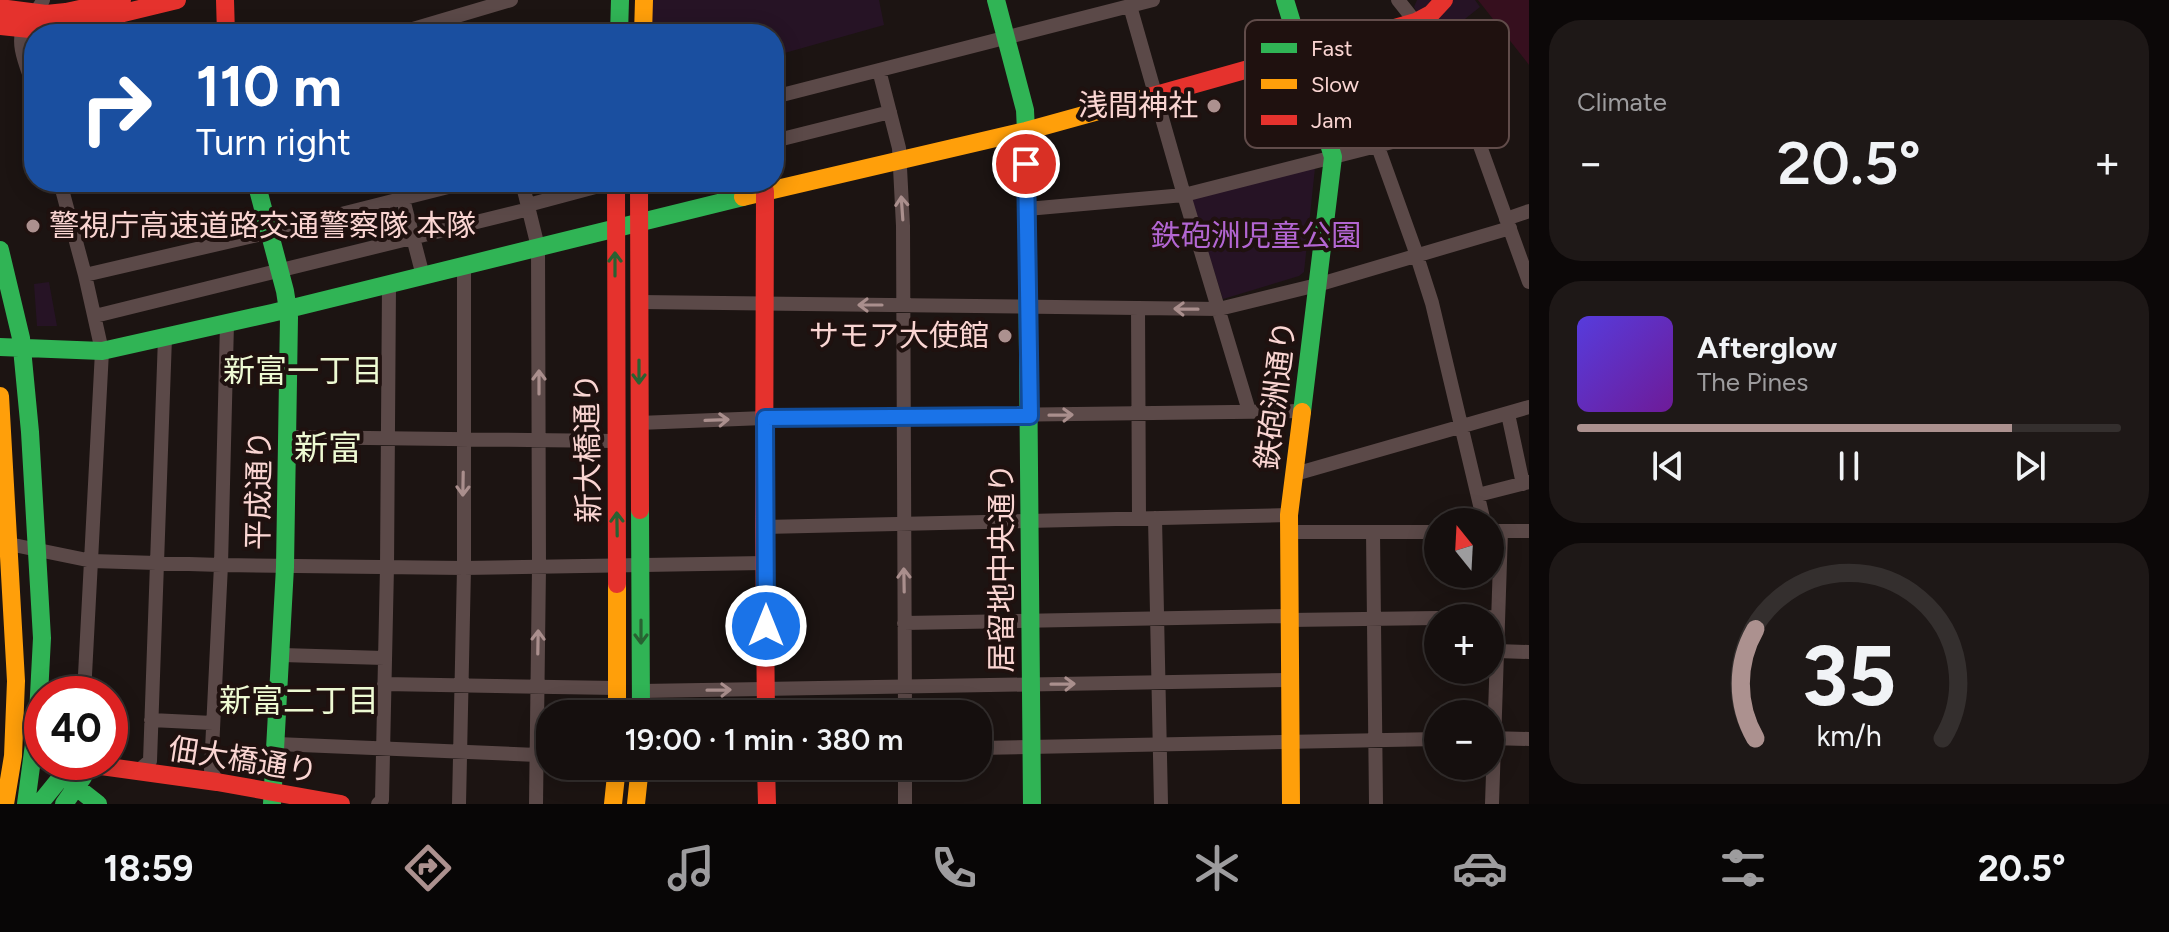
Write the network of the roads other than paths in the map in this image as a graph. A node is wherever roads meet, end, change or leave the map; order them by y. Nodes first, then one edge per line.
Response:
1 (122, 0) edge
2 (177, 0) edge
3 (225, 0) edge
4 (620, 0) edge
5 (644, 0) edge
6 (996, 0) edge
7 (1153, 0) edge
8 (1285, 0) edge
9 (1398, 0) edge
10 (1444, 0) edge
11 (500, 1) edge
12 (1130, 6) junction
13 (39, 7) edge
14 (0, 8) edge
15 (1291, 20) edge
16 (1414, 20) edge
17 (1420, 20) edge
18 (26, 24) edge
19 (111, 24) edge
20 (226, 24) edge
21 (428, 24) edge
22 (619, 24) edge
23 (643, 24) edge
24 (0, 26) edge
25 (24, 26) edge
26 (22, 29) junction
27 (1006, 38) junction
28 (24, 53) edge
29 (879, 70) junction
30 (1245, 70) edge
31 (784, 94) edge
32 (1155, 94) junction
33 (890, 112) junction
34 (1026, 131) junction
35 (784, 138) edge
36 (1330, 148) edge
37 (1366, 148) edge
38 (1378, 148) edge
39 (1480, 148) edge
40 (1333, 157) junction
41 (899, 161) junction
42 (784, 183) edge
43 (63, 192) edge
44 (259, 192) edge
45 (430, 192) edge
46 (524, 192) edge
47 (580, 192) edge
48 (615, 192) edge
49 (639, 192) edge
50 (747, 192) edge
51 (764, 192) edge
52 (1184, 195) junction
53 (403, 199) junction
54 (528, 207) junction
55 (1027, 209) junction
56 (1529, 211) edge
57 (640, 223) junction
58 (1508, 224) junction
59 (615, 229) junction
60 (270, 232) junction
61 (413, 238) junction
62 (538, 247) junction
63 (0, 250) edge
64 (1417, 255) junction
65 (464, 266) junction
66 (280, 271) junction
67 (85, 275) junction
68 (423, 276) junction
69 (1529, 282) edge
70 (389, 285) junction
71 (1317, 285) junction
72 (640, 302) junction
73 (765, 304) junction
74 (903, 305) junction
75 (1029, 307) junction
76 (1138, 308) junction
77 (289, 309) junction
78 (1219, 309) junction
79 (95, 316) junction
80 (227, 323) junction
81 (165, 337) junction
82 (4, 348) edge
83 (102, 351) junction
84 (0, 396) edge
85 (1529, 407) edge
86 (1249, 411) junction
87 (1302, 411) junction
88 (1139, 413) junction
89 (1508, 414) junction
90 (1030, 416) junction
91 (904, 417) junction
92 (765, 418) junction
93 (639, 423) junction
94 (1462, 428) junction
95 (288, 437) junction
96 (387, 437) junction
97 (463, 438) junction
98 (539, 441) junction
99 (615, 441) junction
100 (1295, 474) junction
101 (1526, 483) edge
102 (1478, 495) junction
103 (1481, 508) edge
104 (1139, 518) junction
105 (1155, 518) junction
106 (1030, 520) junction
107 (903, 523) junction
108 (1288, 523) junction
109 (764, 527) junction
110 (1504, 531) edge
111 (1529, 531) edge
112 (1373, 532) junction
113 (1424, 532) edge
114 (0, 542) edge
115 (92, 561) junction
116 (158, 562) junction
117 (766, 563) junction
118 (0, 564) edge
119 (221, 565) junction
120 (618, 565) junction
121 (641, 565) junction
122 (285, 567) junction
123 (387, 567) junction
124 (539, 567) junction
125 (464, 568) junction
126 (1289, 618) junction
127 (1424, 618) edge
128 (1157, 619) junction
129 (1375, 619) junction
130 (1031, 621) junction
131 (904, 623) junction
132 (42, 638) junction
133 (1504, 651) edge
134 (1529, 652) edge
135 (282, 655) junction
136 (384, 658) junction
137 (32, 676) edge
138 (41, 676) edge
139 (46, 676) edge
140 (85, 676) edge
141 (1289, 680) junction
142 (1159, 682) junction
143 (384, 684) junction
144 (1031, 685) junction
145 (460, 687) junction
146 (905, 687) junction
147 (537, 688) junction
148 (616, 688) junction
149 (766, 689) junction
150 (641, 691) junction
151 (537, 700) edge
152 (616, 700) edge
153 (641, 700) edge
154 (766, 700) edge
155 (905, 700) edge
156 (151, 720) junction
157 (213, 723) junction
158 (15, 736) junction
159 (1504, 738) edge
160 (1424, 739) edge
161 (1529, 739) edge
162 (1376, 741) junction
163 (1290, 742) junction
164 (277, 744) junction
165 (1160, 745) junction
166 (1031, 747) junction
167 (383, 748) junction
168 (992, 748) edge
169 (460, 752) junction
170 (536, 755) edge
171 (128, 770) edge
172 (138, 771) junction
173 (43, 780) edge
174 (62, 780) edge
175 (68, 780) edge
176 (80, 780) edge
177 (536, 780) edge
178 (616, 780) edge
179 (639, 780) edge
180 (766, 780) edge
181 (905, 780) edge
182 (1492, 780) edge
183 (217, 782) junction
184 (0, 797) edge
185 (273, 799) edge
186 (49, 803) edge
187 (5, 804) edge
188 (98, 804) edge
189 (341, 804) edge
190 (378, 804) edge
191 (459, 804) edge
192 (536, 804) edge
193 (613, 804) edge
194 (636, 804) edge
195 (767, 804) edge
196 (905, 804) edge
197 (1032, 804) edge
198 (1161, 804) edge
199 (1291, 804) edge
200 (1376, 804) edge
201 (1492, 804) edge

1 - 13 main road
2 - 19 main road
3 - 20 main road
4 - 22 main road
5 - 23 main road
6 - 27 main road, 居留地中央通り
7 - 12 street
8 - 15 main road, 鉄砲洲通り
9 - 16 street
10 - 17 main road
11 - 21 street
12 - 27 street
12 - 32 street
13 - 14 main road
13 - 18 street
24 - 26 main road
25 - 26 street
26 - 28 street
27 - 29 street
27 - 34 main road, 居留地中央通り
29 - 31 street
29 - 33 street
30 - 32 main road
32 - 34 main road
32 - 52 street
33 - 35 street
33 - 41 street
34 - 41 main road
34 - 55 main road, 居留地中央通り
36 - 40 main road, 鉄砲洲通り
37 - 40 street
38 - 64 street
39 - 58 street
40 - 52 street
40 - 71 main road, 鉄砲洲通り
41 - 42 main road
74 -> 41 street
43 - 67 street
44 - 60 main road, 平成通り
45 - 53 street
46 - 54 street
47 - 54 street
48 - 59 main road, 新大橋通り
49 - 57 main road, 新大橋通り
50 - 57 main road
51 - 73 main road
52 - 55 street
52 - 78 street
53 - 60 street
53 - 61 street
54 - 61 street
54 - 62 street
55 - 75 main road, 居留地中央通り
56 - 58 street
57 - 59 main road
57 - 72 main road, 新大橋通り
58 - 64 street
58 - 69 street
59 - 62 main road
99 -> 59 main road, 新大橋通り
60 - 66 main road, 平成通り
60 - 67 street
61 - 66 street
61 - 68 street
62 - 65 main road
98 -> 62 street
63 - 132 main road
64 - 71 street
64 - 94 street
65 - 68 main road
65 - 97 street
66 - 77 main road, 平成通り
66 - 79 street
67 - 79 street
68 - 70 main road
70 - 77 main road
70 - 96 street
71 - 78 street
71 - 87 main road, 鉄砲洲通り
72 - 73 street
72 -> 93 main road, 新大橋通り
74 -> 73 street
73 - 92 main road
74 - 75 street
74 - 91 street
75 - 76 street
75 - 90 main road, 居留地中央通り
78 -> 76 street
76 - 88 street
77 - 80 main road
77 - 95 main road, 平成通り
78 - 86 street
79 - 83 street
80 - 81 main road
80 - 119 street
81 - 83 main road
81 - 116 street
82 - 83 main road
82 - 137 main road
83 - 115 street
84 - 158 main road
85 - 89 street
86 - 87 street
86 - 88 street
87 - 100 main road, 鉄砲洲通り
90 -> 88 street
88 - 104 street
89 - 94 street
89 - 101 street
90 - 91 street
90 - 106 main road, 居留地中央通り
91 - 92 street
91 - 107 street
93 -> 92 street
92 - 109 main road
93 - 121 main road, 新大橋通り
94 - 100 street
94 - 102 street
95 - 96 street
95 - 122 main road, 平成通り
96 - 97 street
96 - 123 street
97 - 98 street
97 -> 125 street
98 - 99 street
98 - 124 street
120 -> 99 main road, 新大橋通り
100 - 108 main road, 鉄砲洲通り
101 - 102 street
102 - 103 street
104 - 105 street
104 - 106 street
105 - 108 street
105 - 128 street
106 - 107 street
106 - 130 main road, 居留地中央通り
107 - 109 street
131 -> 107 street
108 - 112 street
108 - 126 main road, 鉄砲洲通り
109 - 117 main road
110 - 111 street
112 - 113 street
112 - 129 street
114 - 115 street
115 - 116 street
115 - 140 street
116 - 119 street
116 - 156 street
117 - 121 street
117 - 149 main road
118 - 158 main road
119 - 122 street
119 - 157 street
120 - 121 street
120 - 124 street
120 - 148 main road, 新大橋通り
121 -> 150 main road, 新大橋通り
122 - 123 street
122 - 135 main road, 平成通り
123 - 125 street
123 - 136 street
124 - 125 street
147 -> 124 street
125 - 145 street
126 - 128 street
126 - 129 street
126 - 141 main road, 鉄砲洲通り
127 - 129 street
128 - 130 street
128 - 142 street
129 - 162 street
130 - 131 street
130 - 144 main road, 居留地中央通り
131 - 146 street
132 - 138 main road
132 - 139 main road
133 - 134 street
135 - 136 street
135 - 164 main road, 平成通り
136 - 143 street
141 - 142 street
141 - 163 main road, 鉄砲洲通り
144 -> 142 street
142 - 165 street
143 - 145 street
143 - 167 street
144 - 146 street
144 - 166 main road, 居留地中央通り
145 - 147 street
145 - 169 street
146 - 149 street
146 - 155 street
147 - 148 street
147 - 151 street
148 - 152 main road, 新大橋通り
150 -> 149 street
149 - 154 main road
150 - 153 main road, 新大橋通り
156 - 157 street
156 - 172 street
157 - 183 street
158 - 187 main road
159 - 161 street
160 - 162 street
162 - 163 street
162 - 200 street
163 - 165 street
163 - 199 main road, 鉄砲洲通り
164 - 167 street
164 - 185 main road, 平成通り
165 - 166 street
165 - 198 street
166 - 168 street
166 - 197 main road, 居留地中央通り
167 - 169 street
167 - 190 street
169 - 170 street
169 - 191 street
171 - 172 main road, 佃大橋通り
172 - 183 main road, 佃大橋通り
173 - 186 main road
174 - 186 main road
175 - 188 main road
176 - 186 main road
177 - 192 street
178 - 193 main road
179 - 194 main road
180 - 195 main road
181 - 196 street
182 - 201 street
183 - 185 main road, 佃大橋通り
184 - 186 main road
185 - 189 main road, 佃大橋通り

